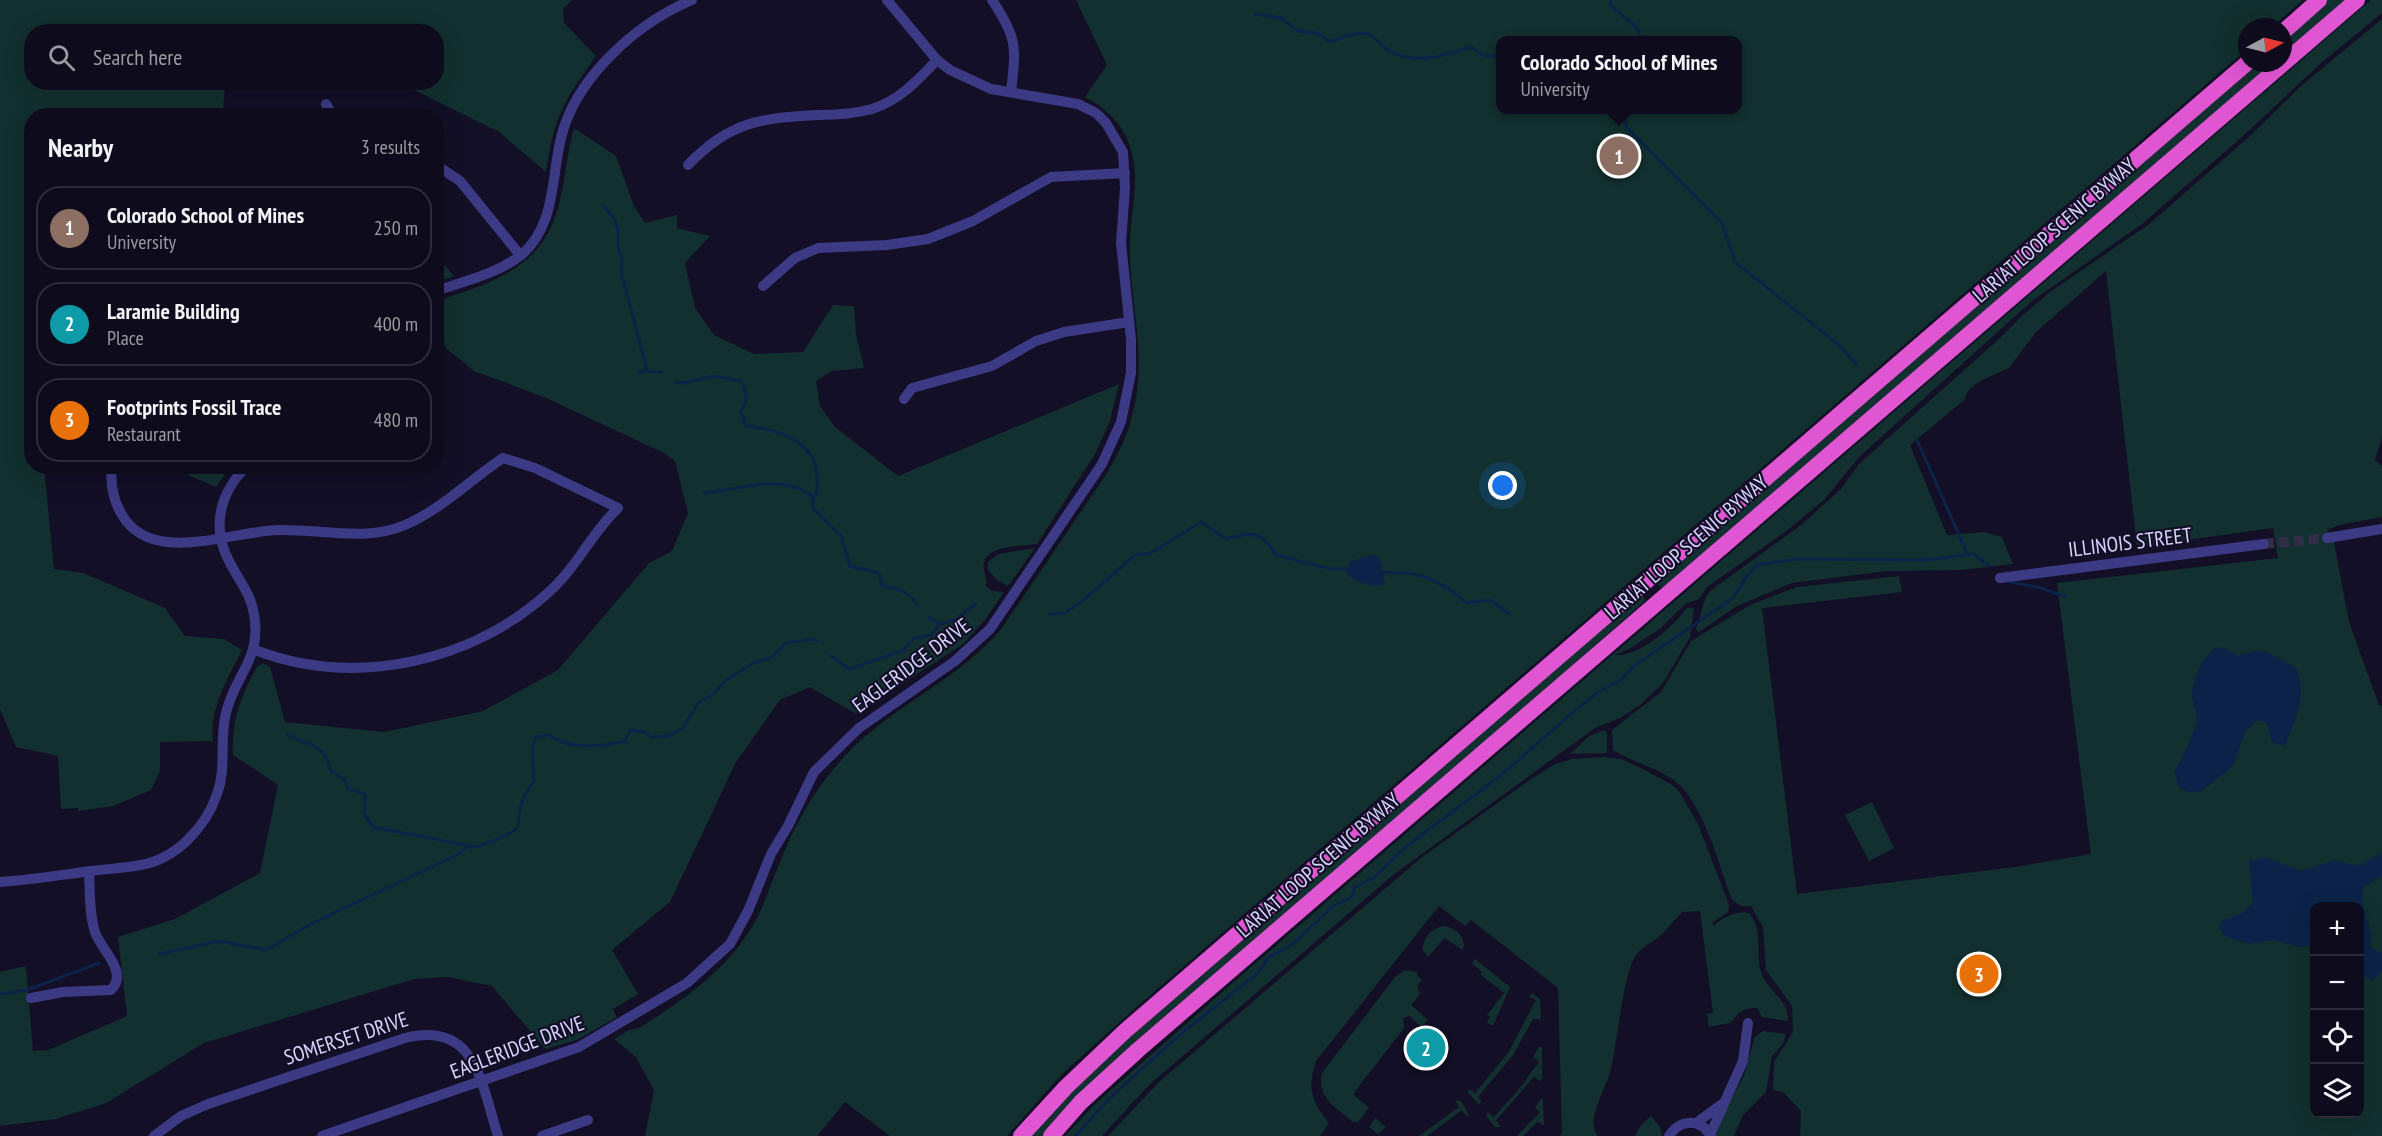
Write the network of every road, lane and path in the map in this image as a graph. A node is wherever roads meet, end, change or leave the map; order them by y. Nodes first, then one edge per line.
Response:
1 (692, 0) edge
2 (887, 0) edge
3 (993, 0) edge
4 (2319, 0) edge
5 (2357, 0) edge
6 (2292, 24) edge
7 (937, 60) junction
8 (2238, 71) edge
9 (1011, 92) junction
10 (326, 104) dead end
11 (328, 108) edge
12 (688, 165) dead end
13 (444, 170) edge
14 (1125, 173) junction
15 (520, 255) junction
16 (763, 286) dead end
17 (444, 288) edge
18 (1129, 322) junction
19 (904, 399) dead end
20 (112, 474) edge
21 (240, 474) edge
22 (2382, 529) edge
23 (222, 537) junction
24 (2327, 538) tunnel mouth
25 (2264, 544) tunnel mouth
26 (2000, 578) dead end
27 (1645, 583) junction
28 (1659, 600) junction
29 (253, 654) junction
30 (88, 871) junction
31 (0, 882) edge
32 (31, 998) dead end
33 (1748, 1023) dead end
34 (479, 1082) junction
35 (1724, 1102) junction
36 (588, 1120) dead end
37 (1696, 1123) junction
38 (1711, 1135) edge
39 (154, 1136) edge
40 (321, 1136) edge
41 (498, 1136) edge
42 (542, 1136) edge
43 (1021, 1136) edge
44 (1051, 1136) edge
45 (1669, 1136) edge

1 - 15 street
2 - 7 street, EAGLERIDGE DRIVE
3 - 9 street
4 - 6 highway
5 - 28 highway, LARIAT LOOP SCENIC BYWAY
7 - 9 street, EAGLERIDGE DRIVE
7 - 12 street
8 - 27 highway, LARIAT LOOP SCENIC BYWAY
9 - 14 street, EAGLERIDGE DRIVE
10 - 11 street
13 - 15 street
14 - 16 street
14 - 18 street, EAGLERIDGE DRIVE
15 - 17 street
18 - 19 street
18 - 34 street, EAGLERIDGE DRIVE
20 - 23 street
21 - 23 street
22 - 24 street
23 - 29 street
23 - 29 street
25 - 26 street, ILLINOIS STREET
27 - 28 highway
27 - 43 highway, LARIAT LOOP SCENIC BYWAY
28 - 44 highway, LARIAT LOOP SCENIC BYWAY
29 - 30 street
30 - 31 street
30 - 32 street
33 - 35 street
34 - 39 street, SOMERSET DRIVE
34 - 40 street, EAGLERIDGE DRIVE
34 - 41 street, SOMERSET DRIVE
35 - 37 street
35 - 38 street
36 - 42 street
37 - 38 street
37 - 45 street

